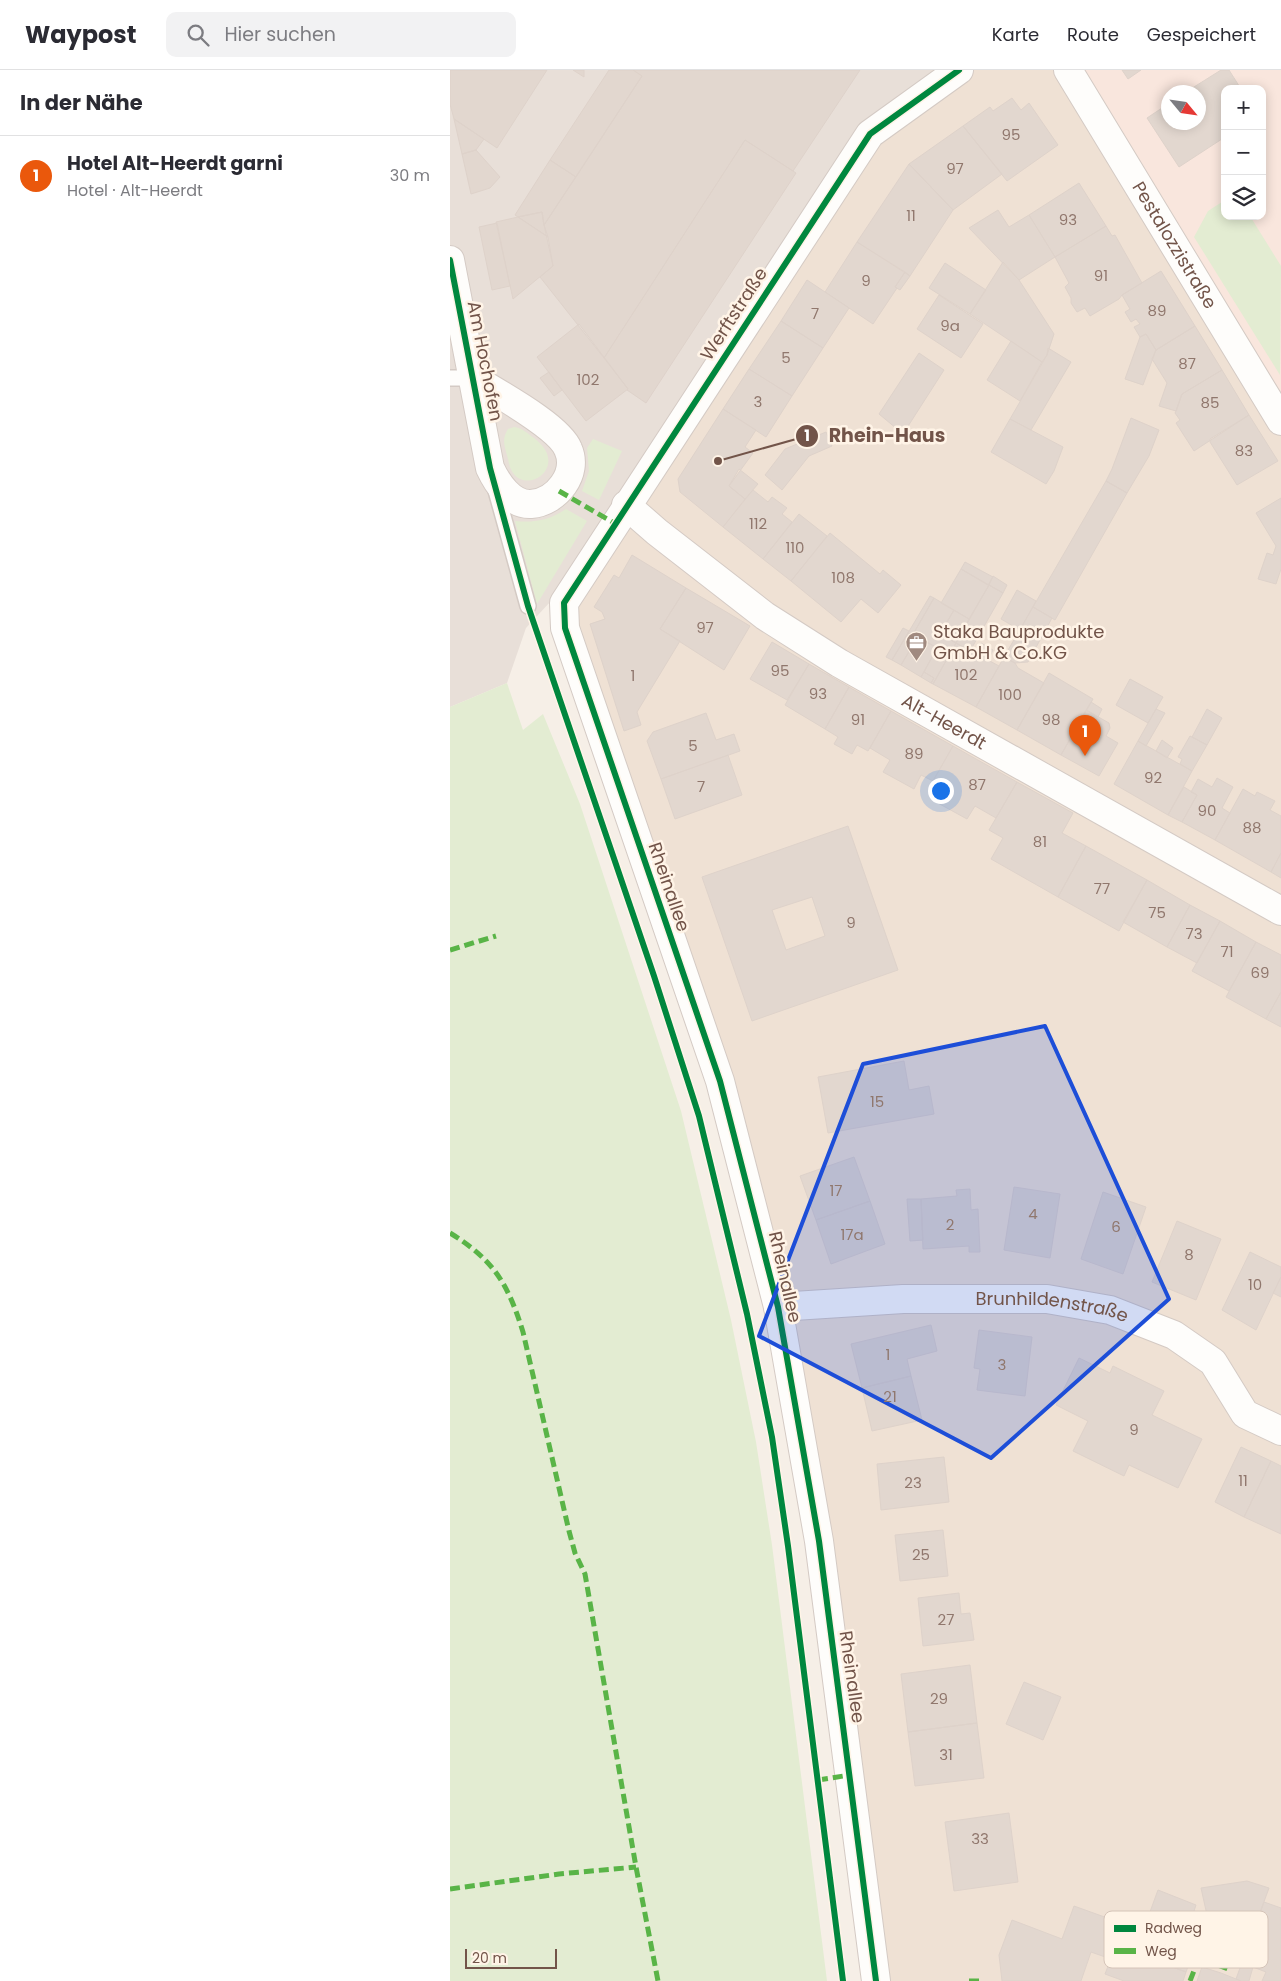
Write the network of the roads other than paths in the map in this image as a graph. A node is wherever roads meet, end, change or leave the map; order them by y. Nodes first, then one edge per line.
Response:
1 (959, 70) edge
2 (1068, 70) edge
3 (450, 260) edge
4 (461, 378) edge
5 (1281, 421) edge
6 (490, 468) junction
7 (626, 505) junction
8 (564, 603) joint
9 (528, 606) dead end
10 (1281, 911) edge
11 (778, 1307) junction
12 (1281, 1431) edge
13 (876, 1981) edge

1 - 7 street, Werftstraße
2 - 5 street, Pestalozzistraße
3 - 4 street, Am Hochofen
4 - 6 street, Am Hochofen
4 - 6 street, Am Hochofen
6 - 9 lane
7 - 8 street, Werftstraße
7 - 10 street, Alt-Heerdt
8 - 11 street, Rheinallee
11 - 12 street, Brunhildenstraße
11 - 13 street, Rheinallee

